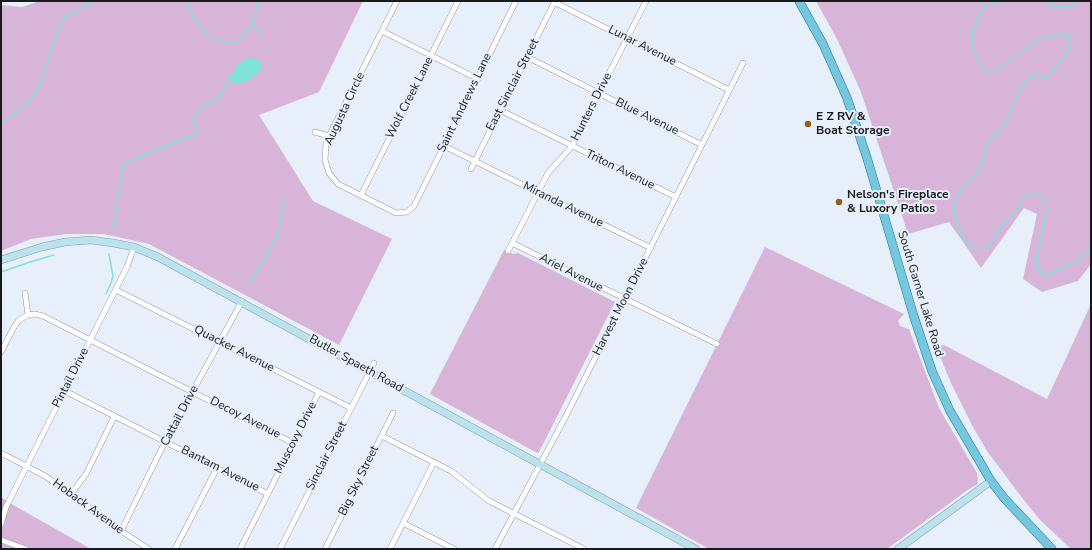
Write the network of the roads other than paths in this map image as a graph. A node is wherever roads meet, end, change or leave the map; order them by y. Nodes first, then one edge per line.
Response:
1 (397, 1) edge
2 (458, 1) edge
3 (516, 1) edge
4 (646, 1) edge
5 (799, 1) edge
6 (554, 2) edge
7 (382, 31) junction
8 (626, 39) junction
9 (431, 55) junction
10 (527, 57) junction
11 (743, 63) dead end
12 (478, 79) junction
13 (729, 90) junction
14 (599, 94) junction
15 (500, 110) junction
16 (315, 132) dead end
17 (329, 136) junction
18 (702, 145) junction
19 (444, 146) junction
20 (572, 146) junction
21 (475, 161) junction
22 (471, 169) dead end
23 (538, 193) junction
24 (361, 195) junction
25 (676, 197) junction
26 (414, 206) joint
27 (512, 243) junction
28 (134, 248) junction
29 (651, 248) junction
30 (508, 251) dead end
31 (1, 260) edge
32 (116, 290) junction
33 (25, 293) dead end
34 (625, 299) junction
35 (242, 301) junction
36 (28, 315) junction
37 (90, 340) junction
38 (220, 342) junction
39 (717, 344) dead end
40 (1, 352) edge
41 (374, 363) dead end
42 (370, 372) junction
43 (65, 391) junction
44 (192, 391) junction
45 (319, 392) junction
46 (351, 408) junction
47 (393, 413) dead end
48 (114, 417) junction
49 (382, 436) junction
50 (165, 442) junction
51 (293, 443) junction
52 (1, 454) edge
53 (434, 462) junction
54 (540, 464) junction
55 (27, 467) junction
56 (217, 468) junction
57 (991, 482) junction
58 (71, 494) junction
59 (268, 494) junction
60 (6, 508) junction
61 (514, 513) junction
62 (1, 514) edge
63 (403, 523) junction
64 (1, 524) edge
65 (121, 531) junction
66 (1, 540) edge
67 (26, 549) edge
68 (149, 549) edge
69 (175, 549) edge
70 (240, 549) edge
71 (280, 549) edge
72 (325, 549) edge
73 (390, 549) edge
74 (454, 549) edge
75 (495, 549) edge
76 (584, 549) edge
77 (696, 549) edge
78 (898, 549) edge
79 (1052, 549) edge

1 - 7 street, Augusta Circle
2 - 9 street, Wolf Creek Lane
3 - 12 street, Saint Andrews Lane
4 - 8 street, Hunters Drive
5 - 57 main road, South Garner Lake Road
6 - 8 street, Lunar Avenue
6 - 10 street, East Sinclair Street
7 - 9 street
7 - 17 street, Augusta Circle
8 - 13 street, Lunar Avenue
8 - 14 street, Hunters Drive
9 - 12 street
9 - 24 street, Wolf Creek Lane
10 - 14 street, Blue Avenue
10 - 15 street, East Sinclair Street
11 - 13 street, Harvest Moon Drive
12 - 19 street, Saint Andrews Lane
13 - 18 street, Harvest Moon Drive
14 - 18 street, Blue Avenue
14 - 20 street, Hunters Drive
15 - 20 street, Triton Avenue
15 - 21 street, East Sinclair Street
16 - 17 street
17 - 24 street, Augusta Circle
18 - 25 street, Harvest Moon Drive
19 - 21 street, Miranda Avenue
19 - 26 street, Saint Andrews Lane
20 - 23 street, Hunters Drive
20 - 25 street, Triton Avenue
21 - 22 street, East Sinclair Street
21 - 23 street, Miranda Avenue
23 - 27 street, Hunters Drive
23 - 29 street, Miranda Avenue
24 - 26 street, Augusta Circle
25 - 29 street, Harvest Moon Drive
27 - 30 street, Hunters Drive
27 - 34 street, Ariel Avenue
28 - 31 main road, Butler Spaeth Road
28 - 32 street, Pintail Drive
28 - 35 main road, Butler Spaeth Road
29 - 34 street, Harvest Moon Drive
32 - 37 street, Pintail Drive
32 - 38 street, Quacker Avenue
33 - 36 street
34 - 39 street, Ariel Avenue
34 - 54 street, Harvest Moon Drive
35 - 38 street, Cattail Drive
35 - 42 main road, Butler Spaeth Road
36 - 37 street, Decoy Avenue
36 - 40 street
37 - 43 street, Pintail Drive
37 - 44 street, Decoy Avenue
38 - 44 street, Cattail Drive
38 - 45 street, Quacker Avenue
41 - 42 street, Sinclair Street
42 - 46 street, Sinclair Street
42 - 54 main road, Butler Spaeth Road
43 - 48 street, Bantam Avenue
43 - 55 street, Pintail Drive
44 - 50 street, Cattail Drive
44 - 51 street, Decoy Avenue
45 - 46 street, Quacker Avenue
45 - 51 street, Muscovy Drive
46 - 71 street, Sinclair Street
47 - 49 street, Big Sky Street
48 - 50 street, Bantam Avenue
48 - 58 street
49 - 53 street
49 - 72 street, Big Sky Street
50 - 56 street, Bantam Avenue
50 - 65 street, Cattail Drive
51 - 59 street, Muscovy Drive
52 - 55 street, Hoback Avenue
53 - 61 street
53 - 63 street
54 - 61 street, Harvest Moon Drive
54 - 77 main road, Butler Spaeth Road
55 - 58 street, Hoback Avenue
55 - 60 street, Pintail Drive
56 - 59 street, Bantam Avenue
56 - 69 street
57 - 78 main road
57 - 79 main road, South Garner Lake Road
58 - 65 street, Hoback Avenue
59 - 70 street, Muscovy Drive
60 - 62 street, Pintail Drive
60 - 64 street, Pintail Drive
61 - 75 street, Harvest Moon Drive
61 - 76 street
63 - 73 street
63 - 74 street
65 - 68 street, Hoback Avenue
66 - 67 street

